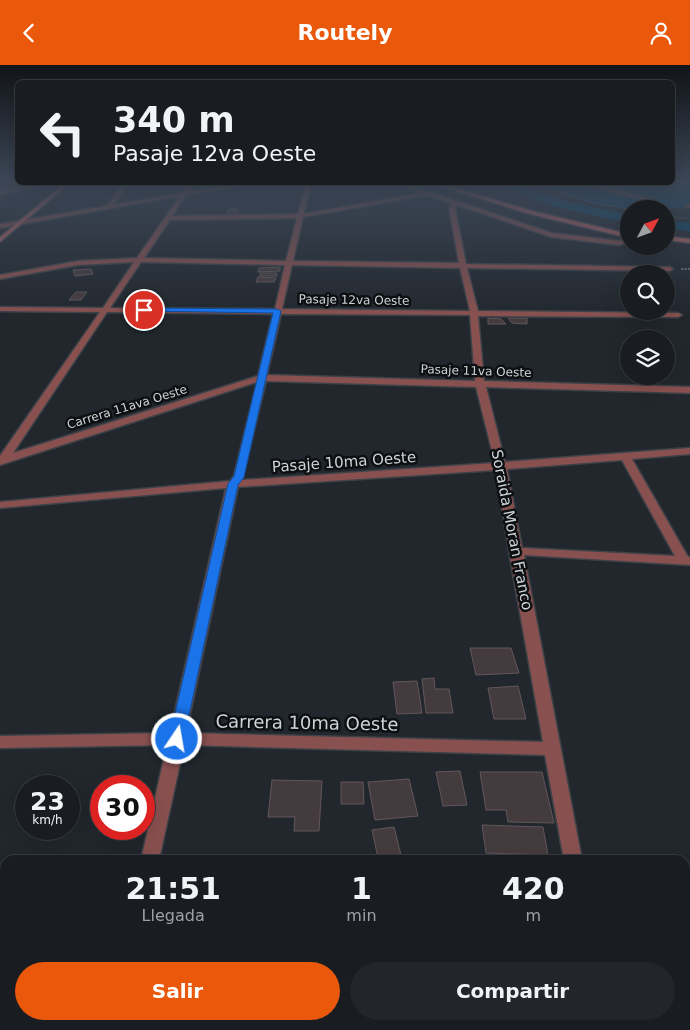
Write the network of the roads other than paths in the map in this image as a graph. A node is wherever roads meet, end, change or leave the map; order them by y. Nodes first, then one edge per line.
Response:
1 (16, 227) edge
2 (162, 227) edge
3 (298, 227) edge
4 (456, 227) edge
5 (528, 227) edge
6 (589, 227) edge
7 (601, 227) edge
8 (620, 230) edge
9 (620, 234) edge
10 (675, 239) edge
11 (0, 240) edge
12 (690, 241) edge
13 (620, 243) edge
14 (675, 243) edge
15 (690, 245) edge
16 (139, 260) junction
17 (289, 262) junction
18 (463, 266) junction
19 (620, 268) edge
20 (0, 277) edge
21 (0, 309) edge
22 (106, 309) junction
23 (277, 311) junction
24 (474, 313) junction
25 (678, 315) dead end
26 (261, 378) junction
27 (480, 383) junction
28 (690, 390) edge
29 (690, 451) edge
30 (626, 457) junction
31 (1, 461) edge
32 (501, 467) junction
33 (233, 484) junction
34 (0, 505) edge
35 (515, 551) junction
36 (686, 560) edge
37 (177, 739) junction
38 (0, 742) edge
39 (554, 749) junction
40 (151, 855) edge
41 (572, 855) edge

1 - 11 main road
2 - 16 street
3 - 17 street
4 - 18 street, Soraida Moran Franco
5 - 13 street
6 - 9 main road
7 - 8 main road
10 - 12 main road
14 - 15 main road
16 - 17 street
16 - 20 street
16 - 22 street
17 - 18 street
17 - 23 street
18 - 19 street
18 - 24 street, Soraida Moran Franco
21 - 22 street, Pasaje 12va Oeste
22 - 23 street, Pasaje 12va Oeste
22 - 31 street
23 - 24 street, Pasaje 12va Oeste
23 - 26 street
24 - 25 street, Pasaje 12va Oeste
24 - 27 street, Soraida Moran Franco
26 - 27 street, Pasaje 11va Oeste
26 - 31 street, Carrera 11ava Oeste
26 - 33 street
27 - 28 street, Pasaje 11va Oeste
27 - 32 street, Soraida Moran Franco
29 - 30 street, Pasaje 10ma Oeste
30 - 32 street, Pasaje 10ma Oeste
30 - 36 street
32 - 33 street, Pasaje 10ma Oeste
32 - 35 street, Soraida Moran Franco
33 - 34 street, Pasaje 10ma Oeste
33 - 37 street
35 - 36 street
35 - 39 street, Soraida Moran Franco
37 - 38 street, Carrera 10ma Oeste
37 - 39 street, Carrera 10ma Oeste
37 - 40 street
39 - 41 street, Soraida Moran Franco

